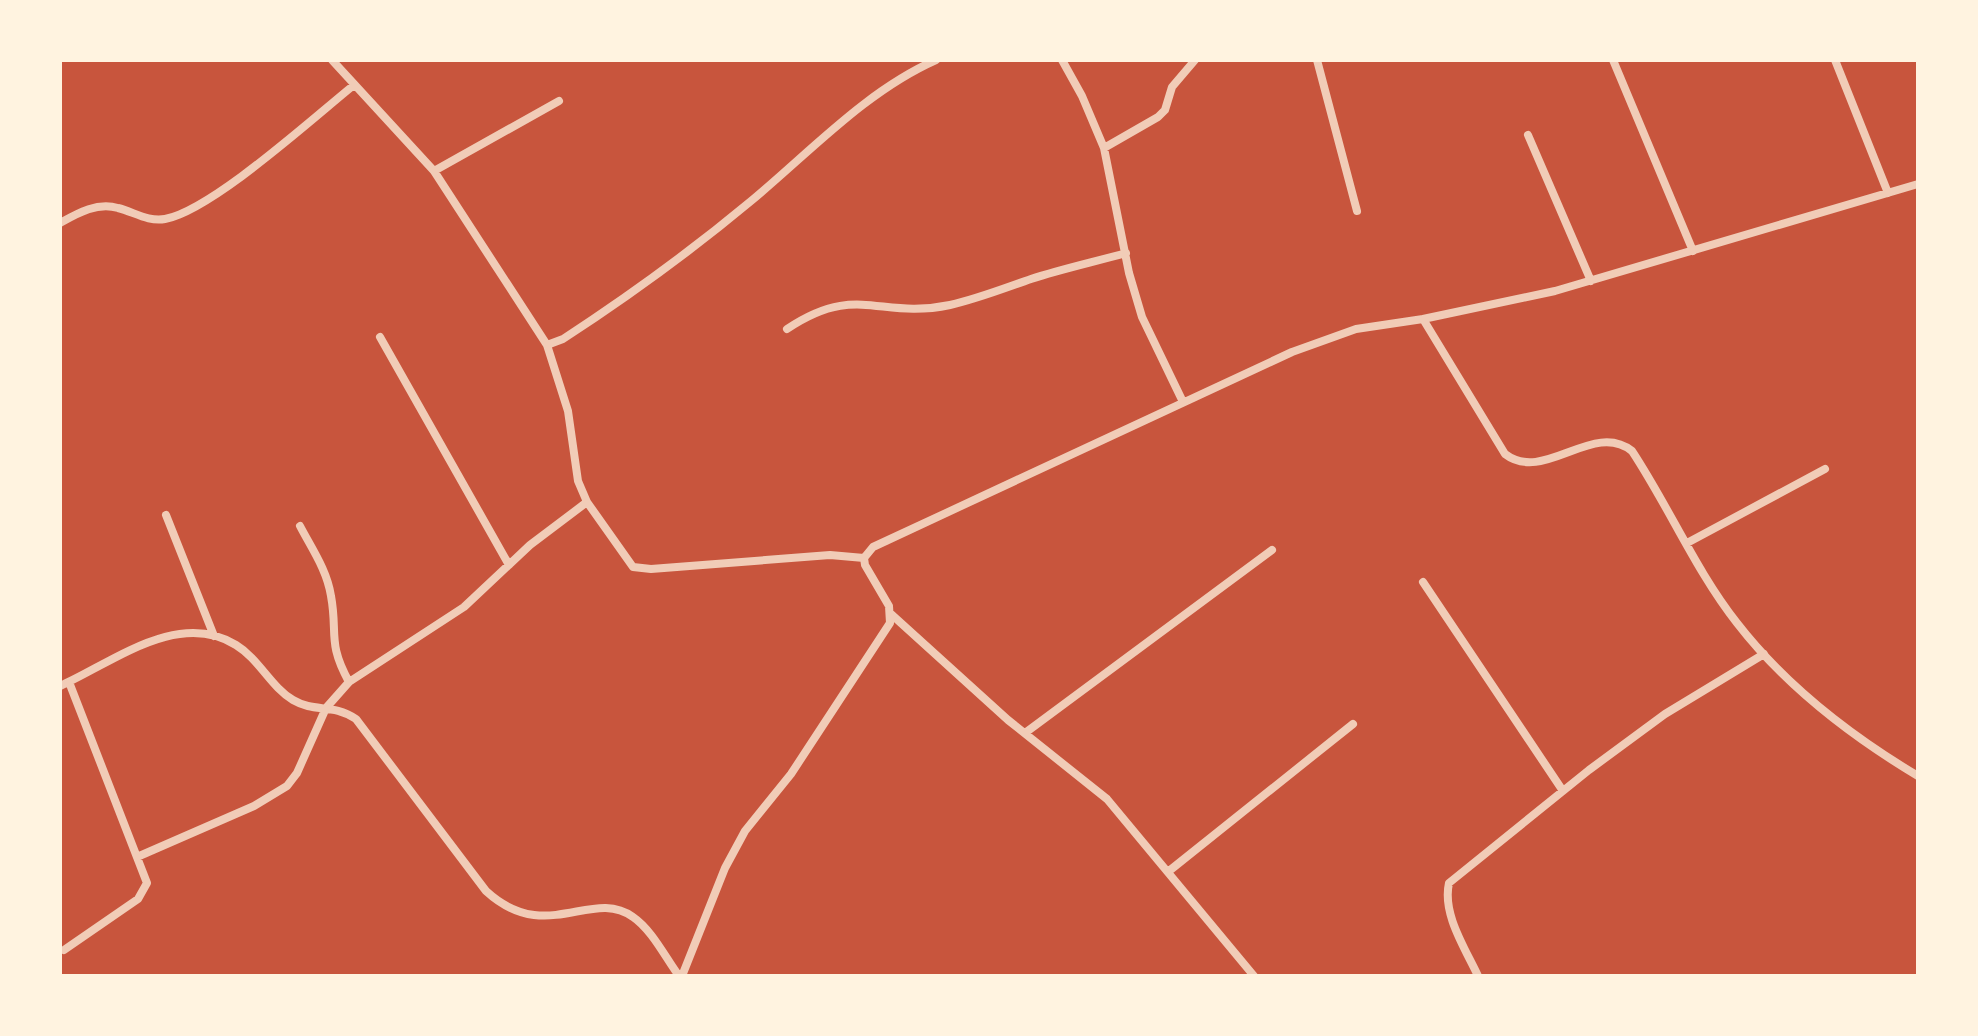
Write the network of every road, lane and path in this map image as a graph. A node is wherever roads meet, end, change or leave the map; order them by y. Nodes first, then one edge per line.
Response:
1 (332, 60) edge
2 (936, 60) edge
3 (1062, 60) edge
4 (1195, 60) edge
5 (1317, 60) edge
6 (1613, 60) edge
7 (1835, 60) edge
8 (354, 85) junction
9 (559, 101) dead end
10 (1528, 135) dead end
11 (1104, 148) junction
12 (434, 171) junction
13 (1918, 184) edge
14 (1888, 193) junction
15 (1357, 211) dead end
16 (60, 223) edge
17 (1693, 251) junction
18 (1126, 253) junction
19 (1591, 281) junction
20 (1423, 319) junction
21 (787, 329) dead end
22 (380, 337) dead end
23 (547, 345) junction
24 (1183, 402) junction
25 (1825, 469) dead end
26 (587, 502) junction
27 (166, 515) dead end
28 (300, 526) dead end
29 (1687, 543) junction
30 (1272, 550) dead end
31 (864, 558) junction
32 (509, 565) junction
33 (1423, 582) dead end
34 (891, 614) junction
35 (214, 636) junction
36 (1764, 654) junction
37 (349, 682) junction
38 (64, 684) edge
39 (326, 708) junction
40 (1353, 724) dead end
41 (1025, 733) junction
42 (1918, 776) edge
43 (1563, 791) junction
44 (137, 857) junction
45 (1169, 871) junction
46 (64, 950) dead end
47 (680, 976) edge
48 (1254, 976) edge
49 (1478, 976) edge

1 - 8 street
2 - 23 street
3 - 11 street
4 - 11 street
5 - 15 street
6 - 17 street
7 - 14 street
8 - 12 street
8 - 16 street
9 - 12 street
10 - 19 street
11 - 18 street
12 - 23 street
13 - 14 street
14 - 17 street
17 - 19 street
18 - 21 street
18 - 24 street
19 - 20 street
20 - 24 street
20 - 29 street
22 - 32 street
23 - 26 street
24 - 31 street
25 - 29 street
26 - 31 street
26 - 32 street
27 - 35 street
28 - 37 street
29 - 36 street
30 - 41 street
31 - 34 street
32 - 37 street
33 - 43 street
34 - 41 street
34 - 47 street
35 - 38 street
35 - 39 street
36 - 42 street
36 - 43 street
37 - 39 street
38 - 44 street
39 - 44 street
39 - 47 street
40 - 45 street
41 - 45 street
43 - 49 street
44 - 46 street
45 - 48 street

